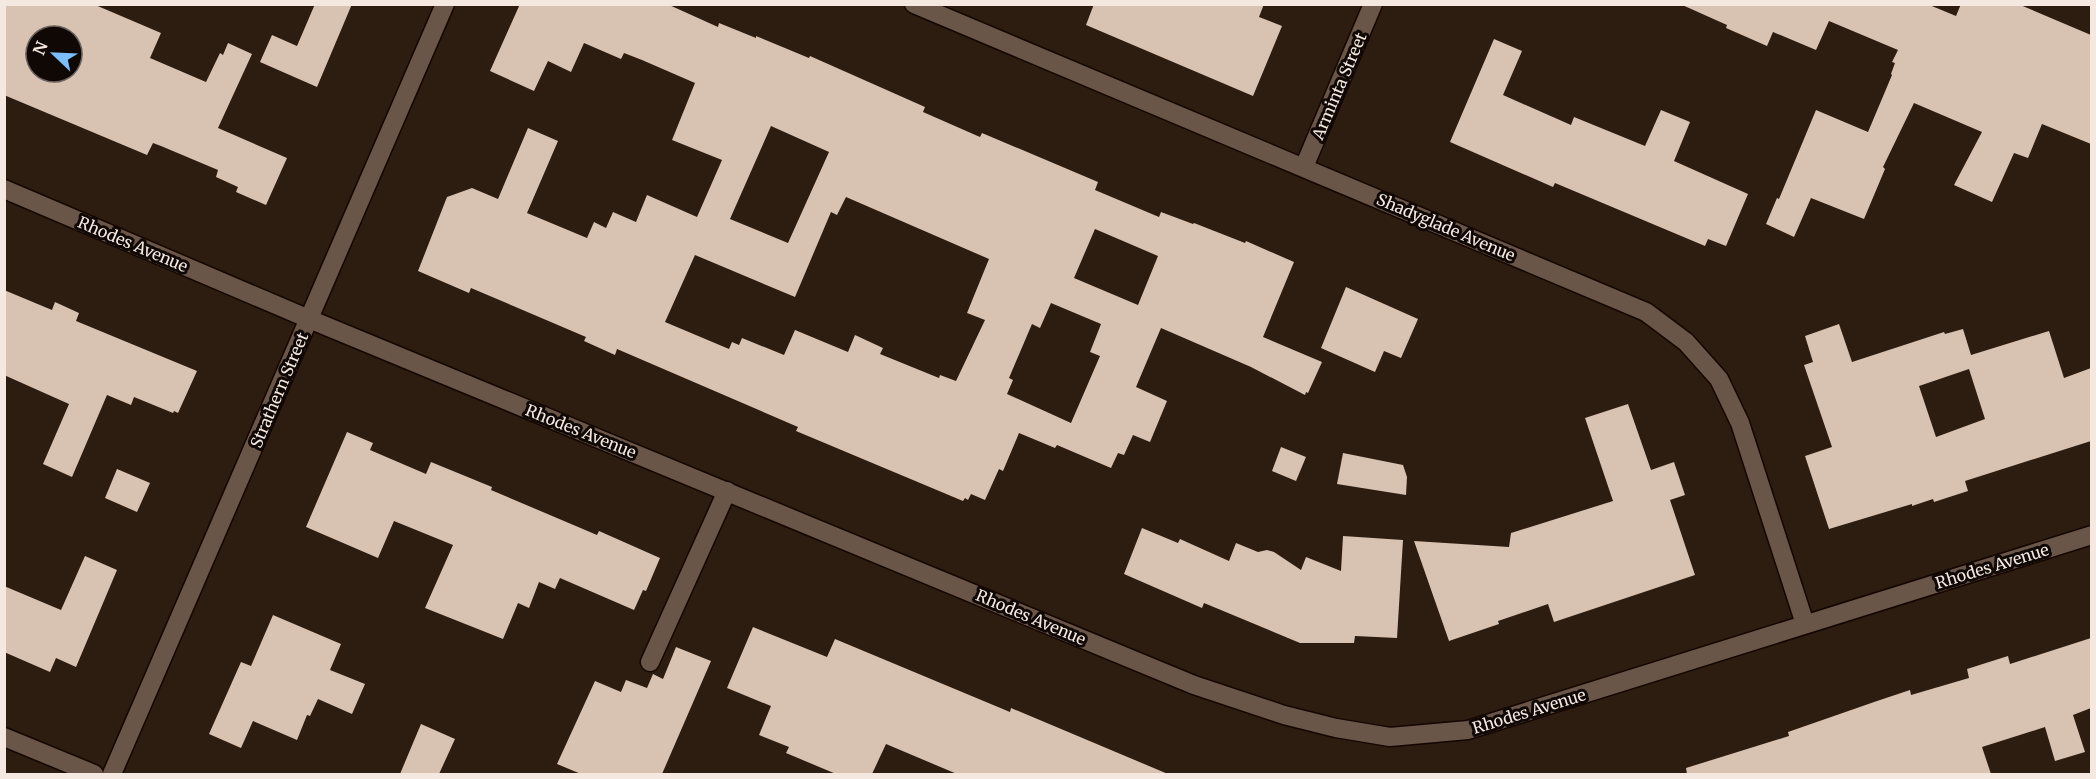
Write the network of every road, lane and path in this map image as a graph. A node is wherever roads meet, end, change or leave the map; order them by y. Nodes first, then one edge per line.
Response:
1 (446, 4) edge
2 (914, 4) edge
3 (1373, 4) edge
4 (1304, 167) junction
5 (4, 189) edge
6 (309, 319) junction
7 (727, 491) junction
8 (2091, 535) edge
9 (1805, 624) junction
10 (650, 662) dead end
11 (4, 737) edge
12 (94, 774) edge
13 (112, 774) edge

1 - 6 street, Strathern Street
2 - 4 street, Shadyglade Avenue
3 - 4 street, Arminta Street
4 - 9 street, Shadyglade Avenue
5 - 6 street, Rhodes Avenue
6 - 7 street, Rhodes Avenue
6 - 13 street, Strathern Street
7 - 9 street, Rhodes Avenue
7 - 10 street
8 - 9 street, Rhodes Avenue
11 - 12 street

